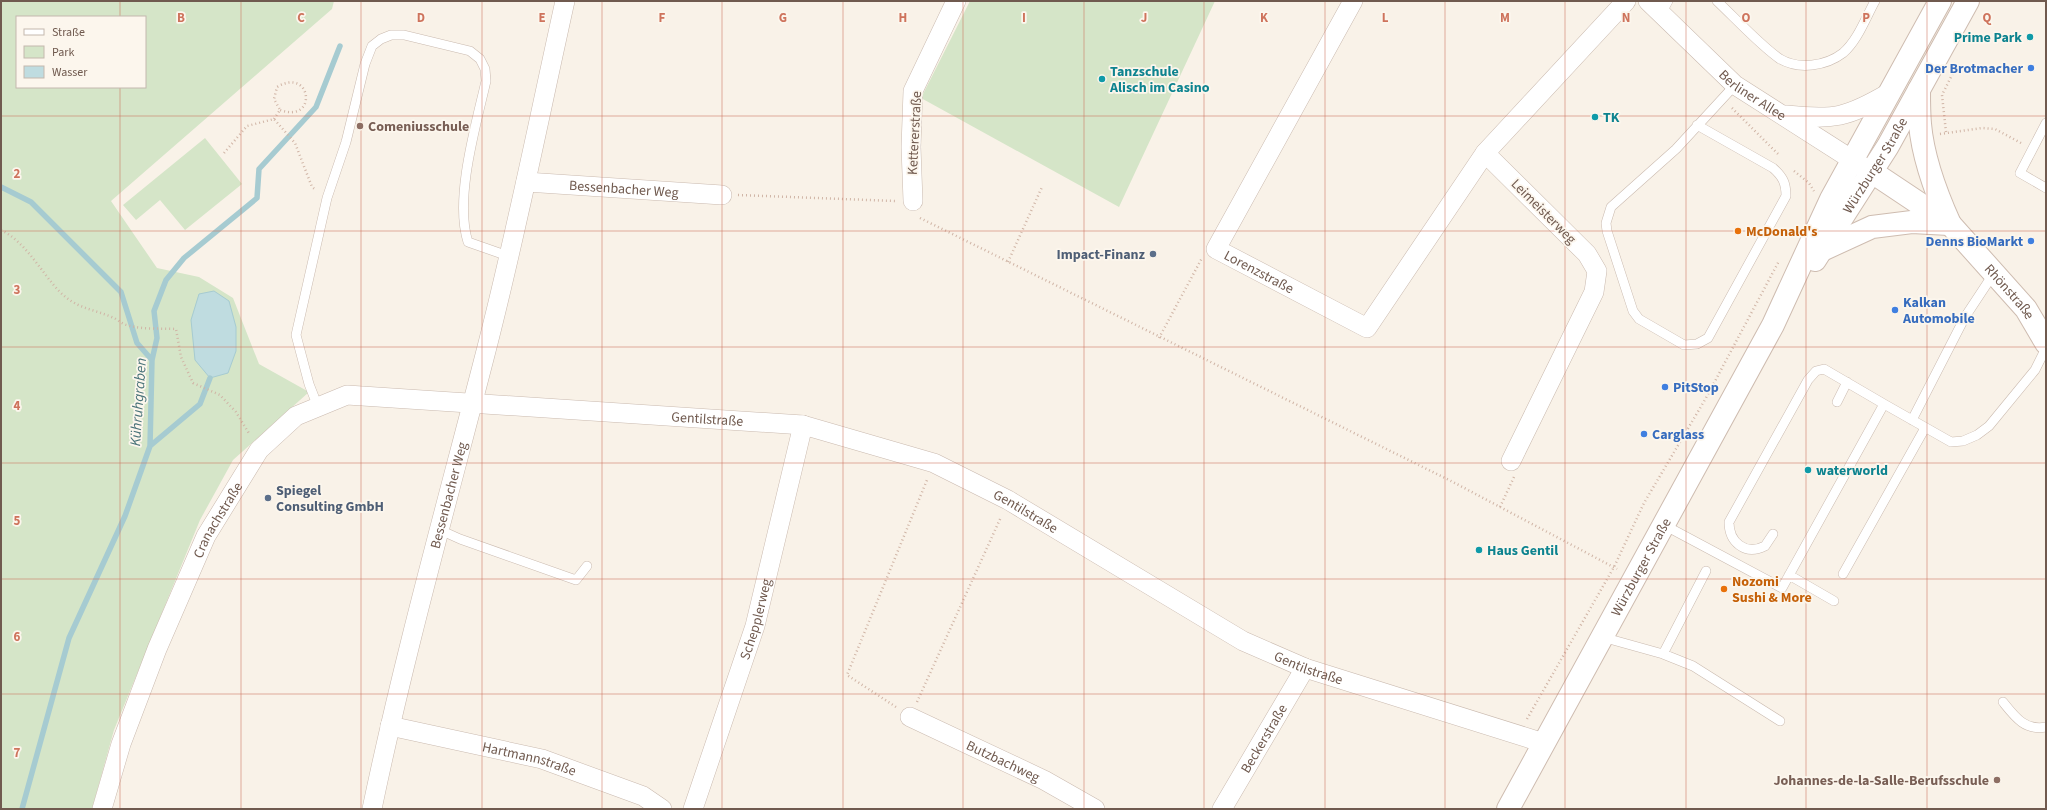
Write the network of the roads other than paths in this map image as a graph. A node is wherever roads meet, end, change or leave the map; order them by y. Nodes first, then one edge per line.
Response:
1 (566, 1) edge
2 (956, 1) edge
3 (1353, 1) edge
4 (1626, 1) edge
5 (1717, 1) edge
6 (1875, 1) edge
7 (1940, 1) edge
8 (1968, 1) edge
9 (1659, 5) edge
10 (1919, 88) junction
11 (1729, 92) junction
12 (1889, 93) junction
13 (1783, 115) junction
14 (2046, 123) edge
15 (1697, 125) junction
16 (1485, 153) junction
17 (1852, 160) junction
18 (1872, 172) junction
19 (526, 182) junction
20 (2046, 188) edge
21 (722, 194) road end
22 (912, 202) road end
23 (1950, 224) junction
24 (1822, 250) junction
25 (508, 256) junction
26 (1994, 273) junction
27 (1773, 325) junction
28 (2046, 343) edge
29 (2046, 348) edge
30 (1847, 382) junction
31 (1837, 402) dead end
32 (472, 404) junction
33 (1884, 404) junction
34 (318, 407) junction
35 (1912, 420) junction
36 (803, 425) junction
37 (1925, 428) junction
38 (1511, 461) road end
39 (1664, 525) junction
40 (440, 530) junction
41 (1773, 534) dead end
42 (587, 566) dead end
43 (1706, 571) dead end
44 (1843, 574) dead end
45 (1789, 575) junction
46 (1834, 601) dead end
47 (1602, 637) junction
48 (1663, 654) junction
49 (1305, 668) junction
50 (2003, 702) dead end
51 (910, 717) road end
52 (1780, 721) dead end
53 (390, 726) junction
54 (2046, 727) edge
55 (1544, 743) junction
56 (102, 809) edge
57 (372, 809) edge
58 (662, 809) edge
59 (693, 809) edge
60 (1095, 809) edge
61 (1222, 809) edge
62 (1508, 809) edge

1 - 19 street, Bessenbacher Weg
2 - 22 street, Kettererstraße
3 - 16 street, Lorenzstraße
4 - 16 street
5 - 6 lane
7 - 12 main road, Würzburger Straße
8 - 10 main road, Würzburger Straße
9 - 11 street, Berliner Allee
10 - 18 main road, Würzburger Straße
10 - 23 main road
11 - 13 street, Berliner Allee
11 - 15 lane
12 - 13 street, Würzburger Straße
12 - 17 main road, Würzburger Straße
13 - 17 street, Berliner Allee
14 - 20 lane
15 - 15 lane
16 - 38 street, Leimeisterweg
17 - 18 street, Berliner Allee
17 - 27 main road, Würzburger Straße
18 - 23 main road, Rhönstraße
18 - 24 main road, Würzburger Straße
19 - 21 street, Bessenbacher Weg
19 - 25 street, Bessenbacher Weg
23 - 24 main road
23 - 26 main road, Rhönstraße
24 - 27 main road, Würzburger Straße
25 - 32 street, Bessenbacher Weg
25 - 34 lane
26 - 28 main road, Rhönstraße
26 - 35 lane
27 - 39 main road, Würzburger Straße
29 - 37 lane
30 - 31 lane
30 - 33 lane
30 - 41 lane
32 - 34 street, Cranachstraße
32 - 36 street, Gentilstraße
32 - 40 street, Bessenbacher Weg
33 - 35 lane
33 - 45 lane
34 - 56 street, Cranachstraße
35 - 37 lane
36 - 49 street, Gentilstraße
36 - 59 street, Schepplerweg
37 - 44 lane
39 - 45 lane
39 - 47 main road, Würzburger Straße
40 - 42 lane
40 - 53 street, Bessenbacher Weg
43 - 48 lane
45 - 46 lane
47 - 48 lane
47 - 55 main road, Würzburger Straße
48 - 52 lane
49 - 55 street, Gentilstraße
49 - 61 street, Beckerstraße
50 - 54 lane
51 - 60 street, Butzbachweg
53 - 57 street, Bessenbacher Weg
53 - 58 street, Hartmannstraße
55 - 62 main road, Würzburger Straße

